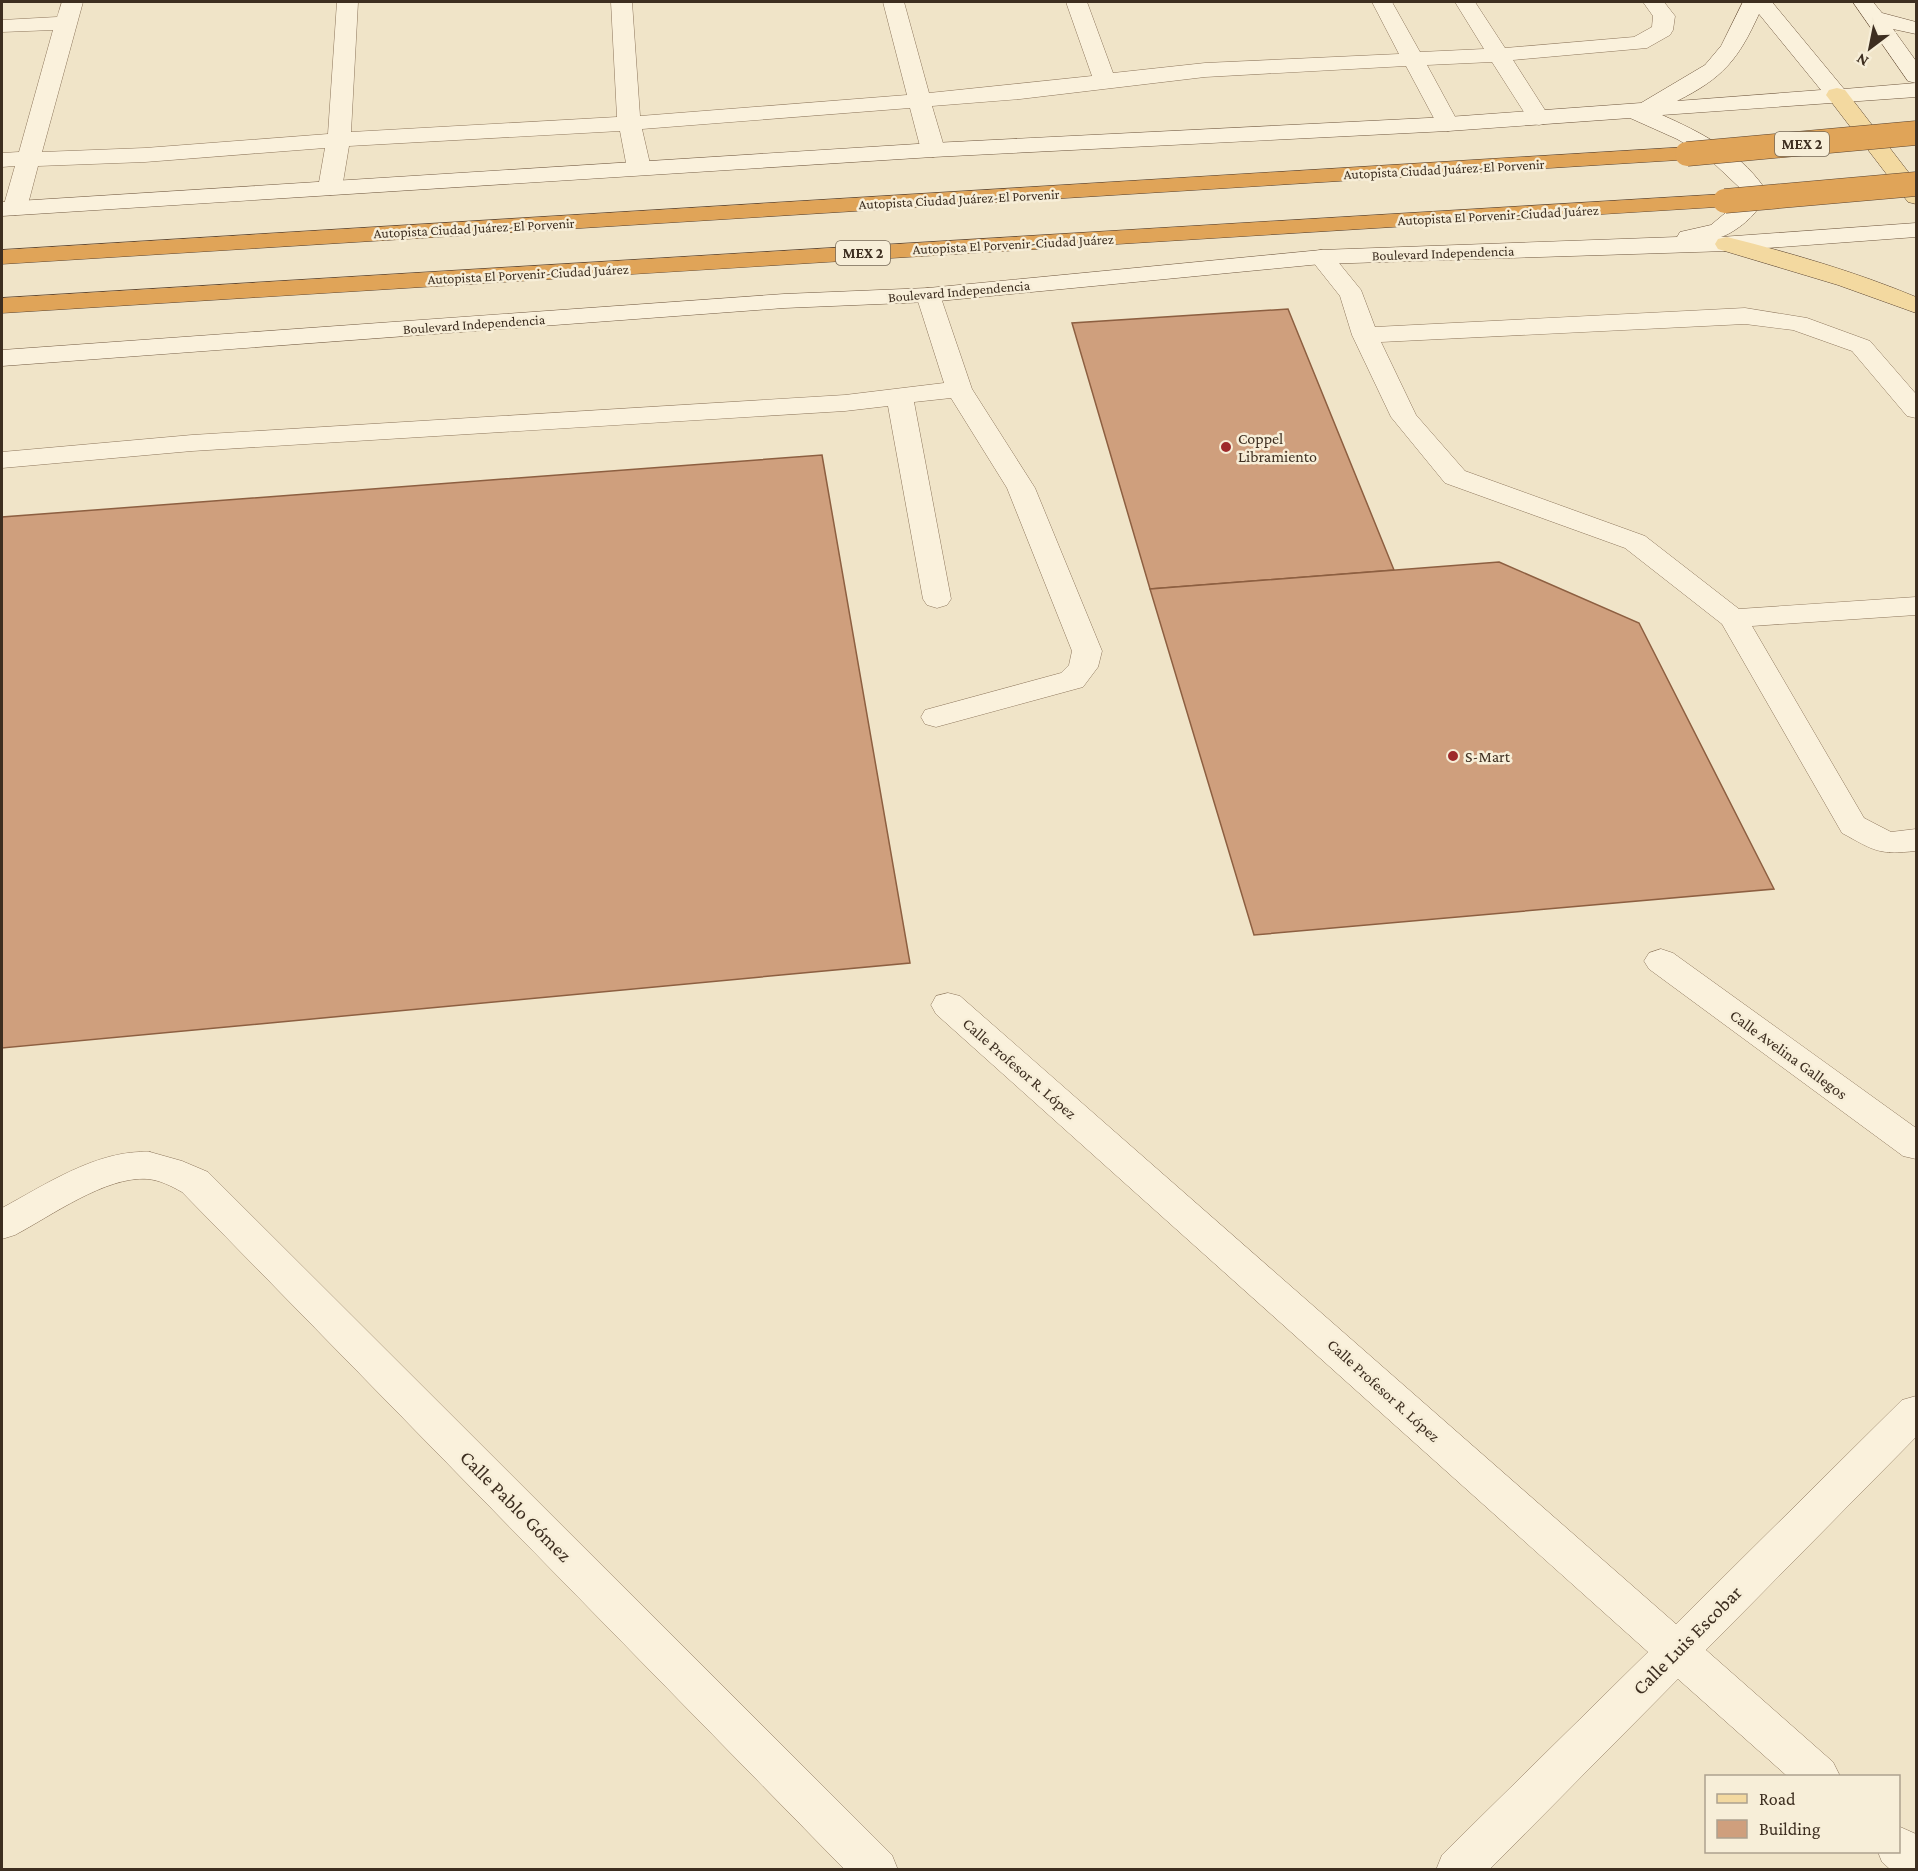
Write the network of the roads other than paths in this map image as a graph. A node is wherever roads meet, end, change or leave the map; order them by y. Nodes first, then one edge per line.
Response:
1 (72, 2) edge
2 (347, 2) edge
3 (621, 2) edge
4 (893, 2) edge
5 (1076, 2) edge
6 (1382, 2) edge
7 (1466, 2) edge
8 (1653, 2) edge
9 (1754, 2) edge
10 (1761, 2) edge
11 (1868, 10) edge
12 (66, 23) junction
13 (2, 26) edge
14 (1917, 28) edge
15 (1498, 55) junction
16 (1414, 59) junction
17 (1917, 76) edge
18 (1105, 81) junction
19 (1917, 90) edge
20 (1838, 95) junction
21 (919, 100) junction
22 (1637, 112) junction
23 (1539, 118) junction
24 (629, 122) junction
25 (1448, 124) junction
26 (1917, 133) edge
27 (339, 140) junction
28 (933, 150) junction
29 (28, 159) junction
30 (2, 160) edge
31 (639, 168) junction
32 (1917, 184) edge
33 (330, 188) junction
34 (1917, 197) edge
35 (8, 208) edge
36 (1917, 230) edge
37 (1655, 244) junction
38 (1727, 244) junction
39 (2, 257) edge
40 (1321, 257) junction
41 (928, 295) junction
42 (2, 306) edge
43 (1917, 306) edge
44 (1365, 335) junction
45 (2, 358) edge
46 (959, 389) junction
47 (900, 398) junction
48 (1917, 410) edge
49 (2, 460) edge
50 (937, 598) dead end
51 (1917, 606) edge
52 (1733, 618) junction
53 (936, 717) dead end
54 (1917, 840) edge
55 (1660, 961) dead end
56 (948, 1005) dead end
57 (1917, 1146) edge
58 (2, 1225) edge
59 (1917, 1412) edge
60 (1675, 1651) junction
61 (1817, 1775) edge
62 (1900, 1848) edge
63 (1917, 1863) edge
64 (876, 1869) edge
65 (1458, 1869) edge

1 - 12 main road
2 - 27 main road
3 - 24 main road
4 - 21 main road
5 - 18 main road
6 - 16 main road
7 - 15 main road
8 - 15 main road
9 - 22 main road
10 - 20 main road
11 - 14 main road
11 - 17 main road
12 - 13 main road
12 - 29 main road
15 - 16 main road
15 - 23 main road
16 - 18 main road
16 - 25 main road
18 - 21 main road
19 - 20 main road
20 - 22 main road
20 - 34 main road
21 - 24 main road
21 - 28 main road
22 - 23 main road
22 - 37 main road
23 - 25 main road
24 - 27 main road
24 - 31 main road
25 - 28 main road
26 - 39 highway, Autopista Ciudad Juárez-El Porvenir / MEX 2, bridge
27 - 29 main road
27 - 33 main road
28 - 31 main road
29 - 30 main road
29 - 35 main road
31 - 33 main road
32 - 42 highway, Autopista El Porvenir-Ciudad Juárez / MEX 2, bridge
33 - 35 main road
36 - 38 main road, Boulevard Independencia
37 - 38 main road, Boulevard Independencia
37 - 40 main road, Boulevard Independencia
38 - 43 main road
40 - 41 main road, Boulevard Independencia
40 - 44 main road
41 - 45 main road, Boulevard Independencia
41 - 46 main road
44 - 48 main road
44 - 52 main road
46 - 47 main road
46 - 53 main road
47 - 49 main road
47 - 50 main road
51 - 52 main road
52 - 54 main road
55 - 57 main road, Calle Avelina Gallegos
56 - 60 main road, Calle Profesor R. López
58 - 64 main road, Calle Pablo Gómez
59 - 60 main road, Calle Luis Escobar
60 - 61 main road, Calle Profesor R. López
60 - 65 main road, Calle Luis Escobar
62 - 63 main road

